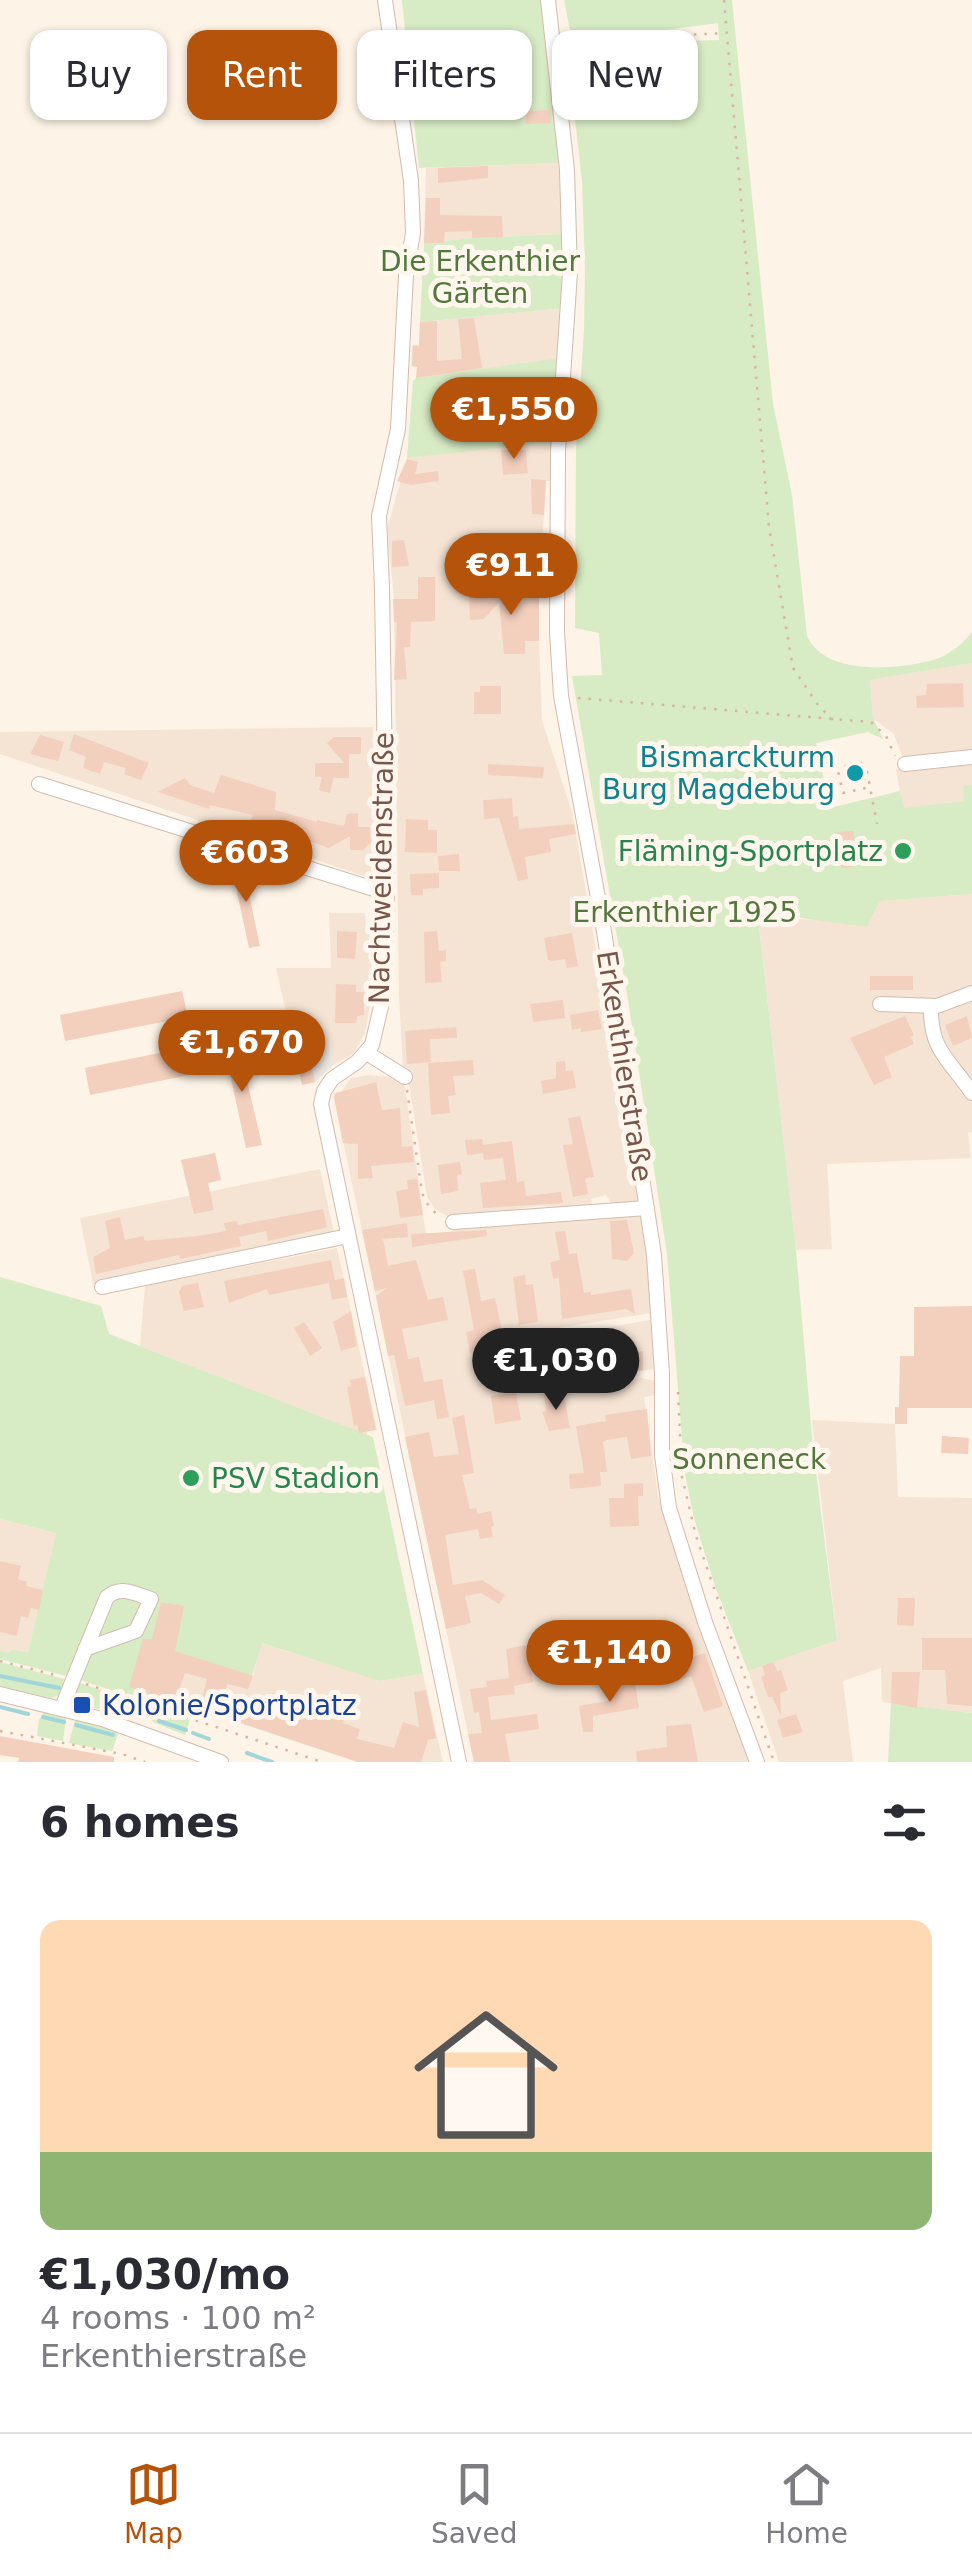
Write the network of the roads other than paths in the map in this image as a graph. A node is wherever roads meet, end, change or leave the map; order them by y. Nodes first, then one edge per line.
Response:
1 (386, 0) edge
2 (548, 0) edge
3 (972, 757) edge
4 (905, 764) road end
5 (39, 784) dead end
6 (387, 893) junction
7 (972, 993) edge
8 (880, 1004) dead end
9 (931, 1007) junction
10 (367, 1053) junction
11 (405, 1077) road end
12 (972, 1093) edge
13 (647, 1208) junction
14 (453, 1222) road end
15 (348, 1236) junction
16 (102, 1287) dead end
17 (85, 1650) junction
18 (0, 1694) edge
19 (62, 1708) junction
20 (221, 1762) edge
21 (460, 1762) edge
22 (757, 1762) edge

1 - 6 street, Nachtweidenstraße
2 - 13 street, Erkenthierstraße
3 - 4 street
5 - 6 street
6 - 10 street, Nachtweidenstraße
7 - 9 street
8 - 9 street
9 - 12 street
10 - 11 street
10 - 15 street
13 - 14 street
13 - 22 street, Erkenthierstraße
15 - 16 street
15 - 21 street
17 - 17 street
17 - 19 street
18 - 19 street
19 - 20 street

